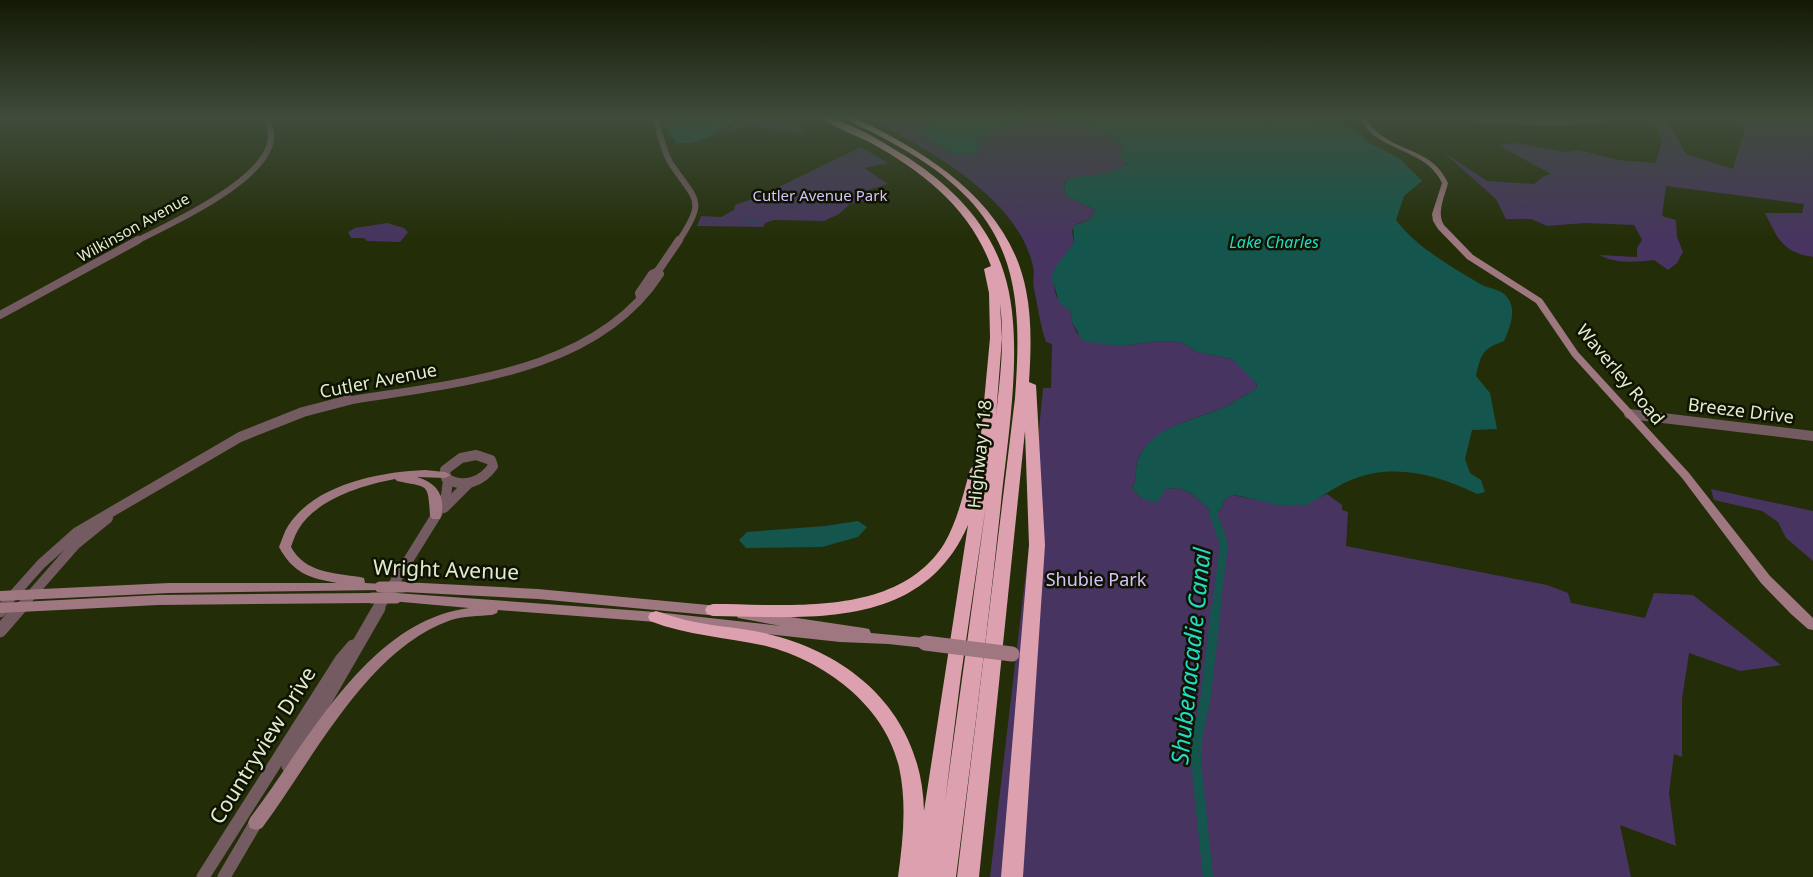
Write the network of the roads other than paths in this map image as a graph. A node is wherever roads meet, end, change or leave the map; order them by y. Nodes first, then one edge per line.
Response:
1 (263, 159) edge
2 (669, 159) edge
3 (904, 159) edge
4 (928, 159) edge
5 (1422, 159) edge
6 (930, 177) junction
7 (969, 194) junction
8 (0, 315) edge
9 (1629, 414) junction
10 (1813, 436) edge
11 (986, 442) junction
12 (446, 478) junction
13 (374, 480) junction
14 (473, 482) junction
15 (121, 506) junction
16 (436, 516) junction
17 (378, 590) junction
18 (400, 592) junction
19 (33, 594) junction
20 (17, 601) junction
21 (1, 605) edge
22 (531, 606) junction
23 (713, 610) junction
24 (656, 616) junction
25 (1813, 625) edge
26 (0, 631) edge
27 (360, 638) junction
28 (888, 639) junction
29 (1021, 655) junction
30 (256, 823) junction
31 (203, 877) edge
32 (224, 877) edge
33 (909, 877) edge
34 (925, 877) edge
35 (945, 877) edge
36 (968, 877) edge
37 (1012, 877) edge

1 - 8 street, Wilkinson Avenue
2 - 15 street, Cutler Avenue
3 - 6 highway, Highway 118
4 - 7 highway, Highway 118
5 - 9 main road, Waverley Road
6 - 11 highway
6 - 35 highway, Highway 118
7 - 29 highway
7 - 36 highway, Highway 118
9 - 10 street, Breeze Drive
9 - 25 main road, Waverley Road
11 - 23 highway
11 - 34 highway
12 - 13 main road
12 - 14 street
12 - 14 street, Countryview Drive
12 - 16 street, Countryview Drive
13 - 16 main road
13 - 17 main road
14 - 16 street, Countryview Drive
15 - 19 street, Cutler Avenue
15 - 20 street, Cutler Avenue
16 - 27 street, Countryview Drive
17 - 18 main road, Wright Avenue, bridge
17 - 19 main road, Wright Avenue
17 - 20 main road, Wright Avenue
18 - 22 main road, Wright Avenue
18 - 23 main road, Wright Avenue
19 - 20 main road, Wright Avenue
20 - 21 main road, Wright Avenue
20 - 26 street, Cutler Avenue
22 - 24 main road, Wright Avenue
22 - 30 main road
23 - 28 main road, Wright Avenue
24 - 28 main road, Wright Avenue
24 - 33 highway
27 - 30 street, Countryview Drive
27 - 31 street, Countryview Drive
28 - 29 main road, Wright Avenue, bridge
29 - 37 highway
30 - 32 street, Countryview Drive

